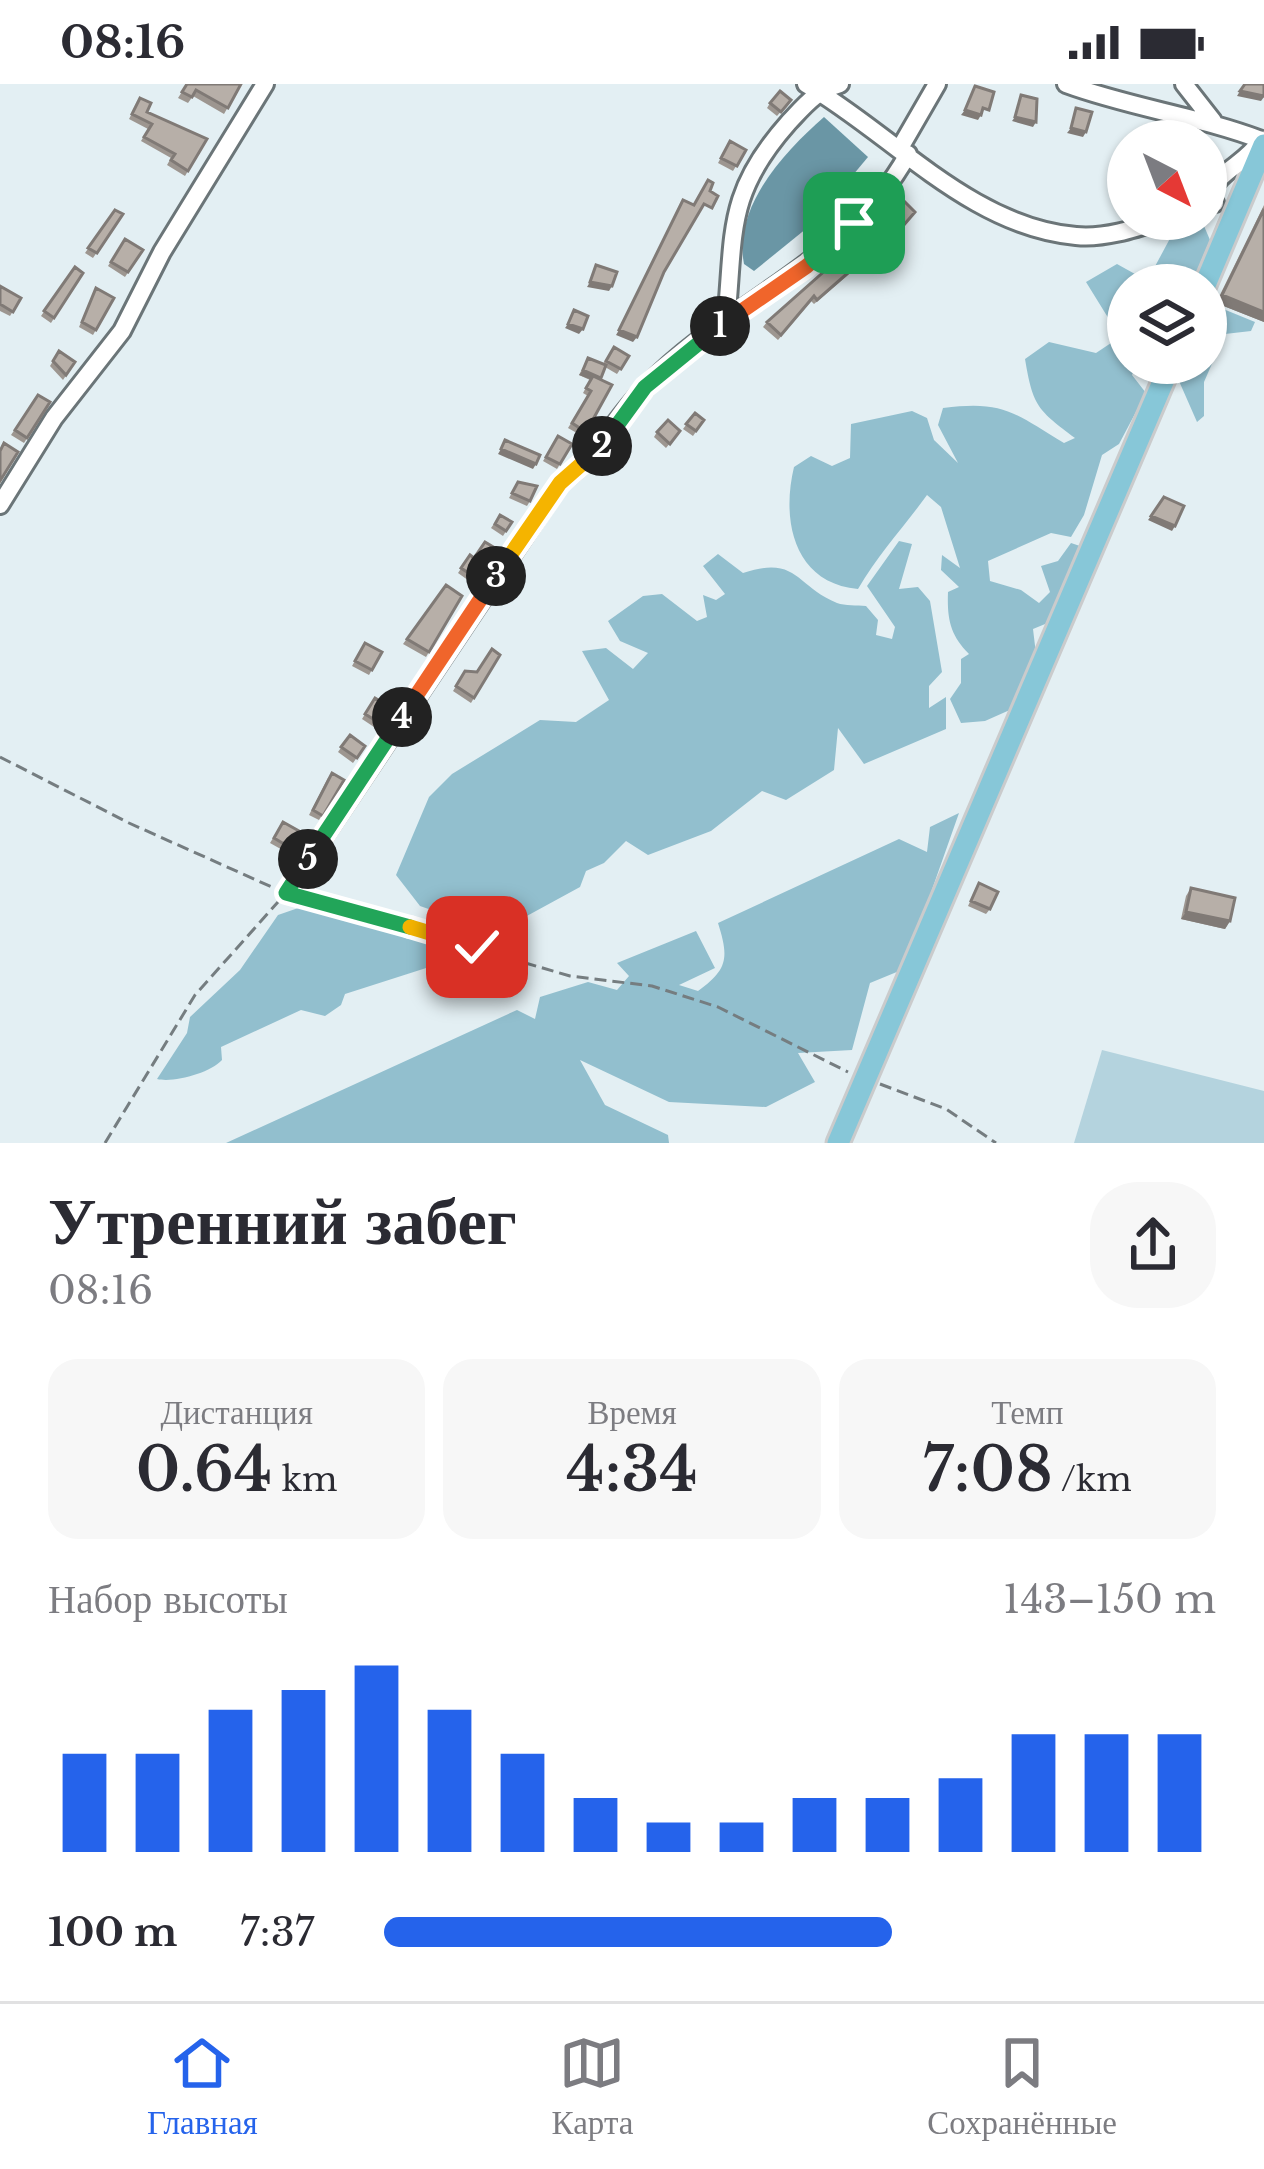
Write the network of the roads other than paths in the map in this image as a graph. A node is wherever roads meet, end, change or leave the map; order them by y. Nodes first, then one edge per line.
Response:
1 (265, 84) edge
2 (840, 84) edge
3 (937, 84) edge
4 (1066, 84) edge
5 (1184, 84) edge
6 (812, 87) edge
7 (1196, 120) edge
8 (1214, 120) edge
9 (1227, 127) edge
10 (1263, 140) edge
11 (904, 151) junction
12 (1227, 171) edge
13 (1243, 195) junction
14 (1227, 200) edge
15 (1107, 234) edge
16 (1213, 264) edge
17 (726, 322) junction
18 (1163, 384) edge
19 (0, 505) edge
20 (286, 893) road end
21 (838, 1143) edge

1 - 19 street
2 - 6 street
3 - 11 street
4 - 7 street
5 - 8 street
6 - 11 street
6 - 17 street
9 - 10 street
10 - 12 street
10 - 13 main road
11 - 15 street
11 - 17 street
13 - 14 street
13 - 16 main road
17 - 20 street
18 - 21 main road

